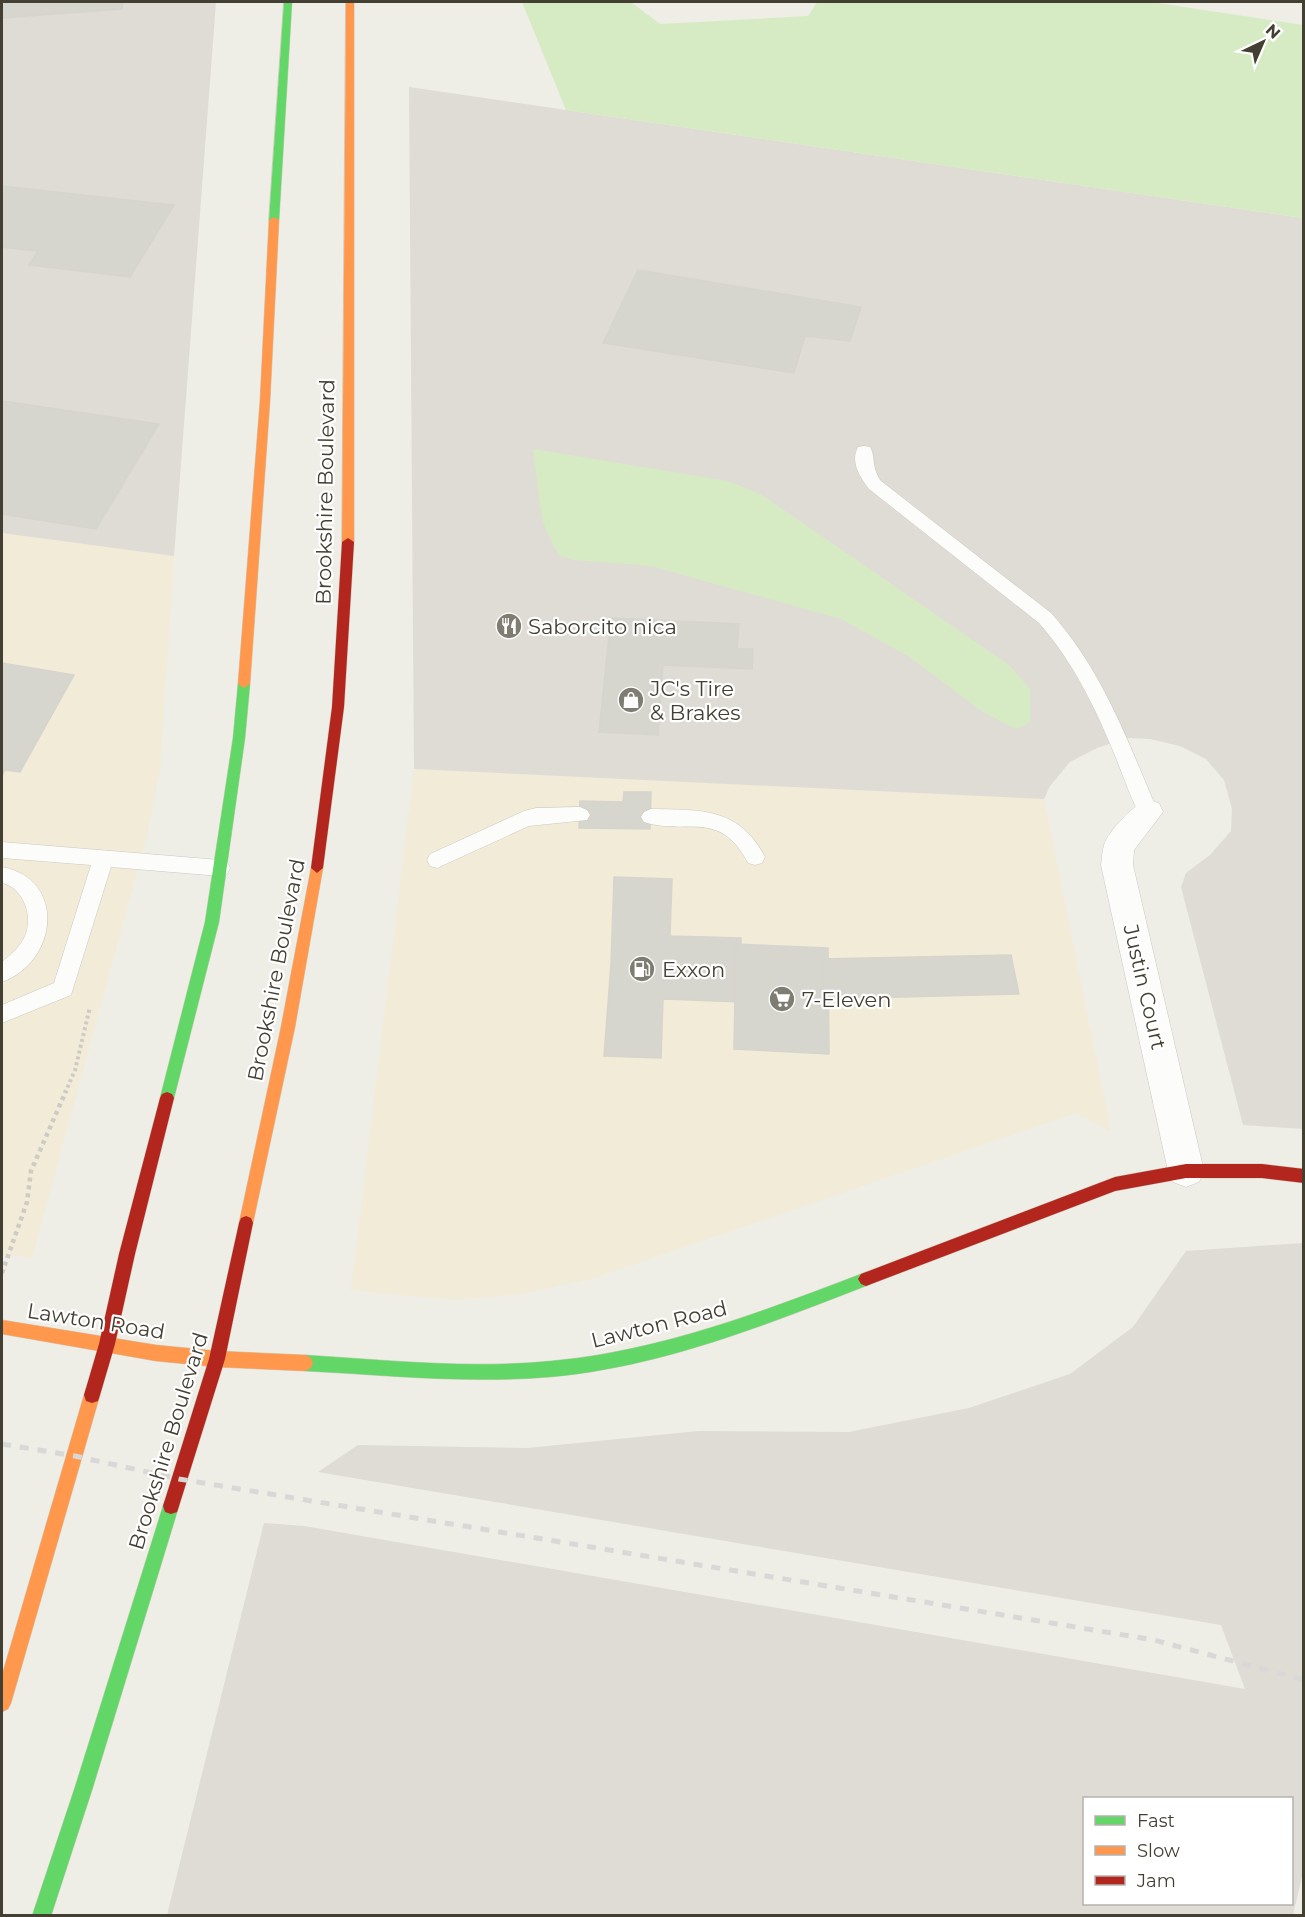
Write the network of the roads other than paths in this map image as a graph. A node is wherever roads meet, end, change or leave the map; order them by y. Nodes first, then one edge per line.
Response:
1 (288, 2) edge
2 (350, 2) edge
3 (864, 451) dead end
4 (1148, 812) joint
5 (580, 815) dead end
6 (651, 817) dead end
7 (2, 850) edge
8 (755, 857) dead end
9 (103, 859) junction
10 (437, 860) dead end
11 (220, 868) junction
12 (2, 875) edge
13 (2, 973) edge
14 (2, 1014) edge
15 (1186, 1171) junction
16 (1304, 1176) edge
17 (2, 1326) edge
18 (107, 1344) junction
19 (217, 1359) junction
20 (2, 1703) edge
21 (41, 1916) edge

1 - 11 main road
2 - 19 main road, Brookshire Boulevard
3 - 4 lane
4 - 15 street, Justin Court
5 - 10 lane
6 - 8 lane
7 - 9 lane
9 - 11 lane
9 - 14 lane
11 - 18 main road
12 - 13 lane
15 - 16 main road, Lawton Road
15 - 19 main road, Lawton Road
17 - 18 main road, Lawton Road
18 - 19 main road, Lawton Road
18 - 20 main road
19 - 21 main road, Brookshire Boulevard

